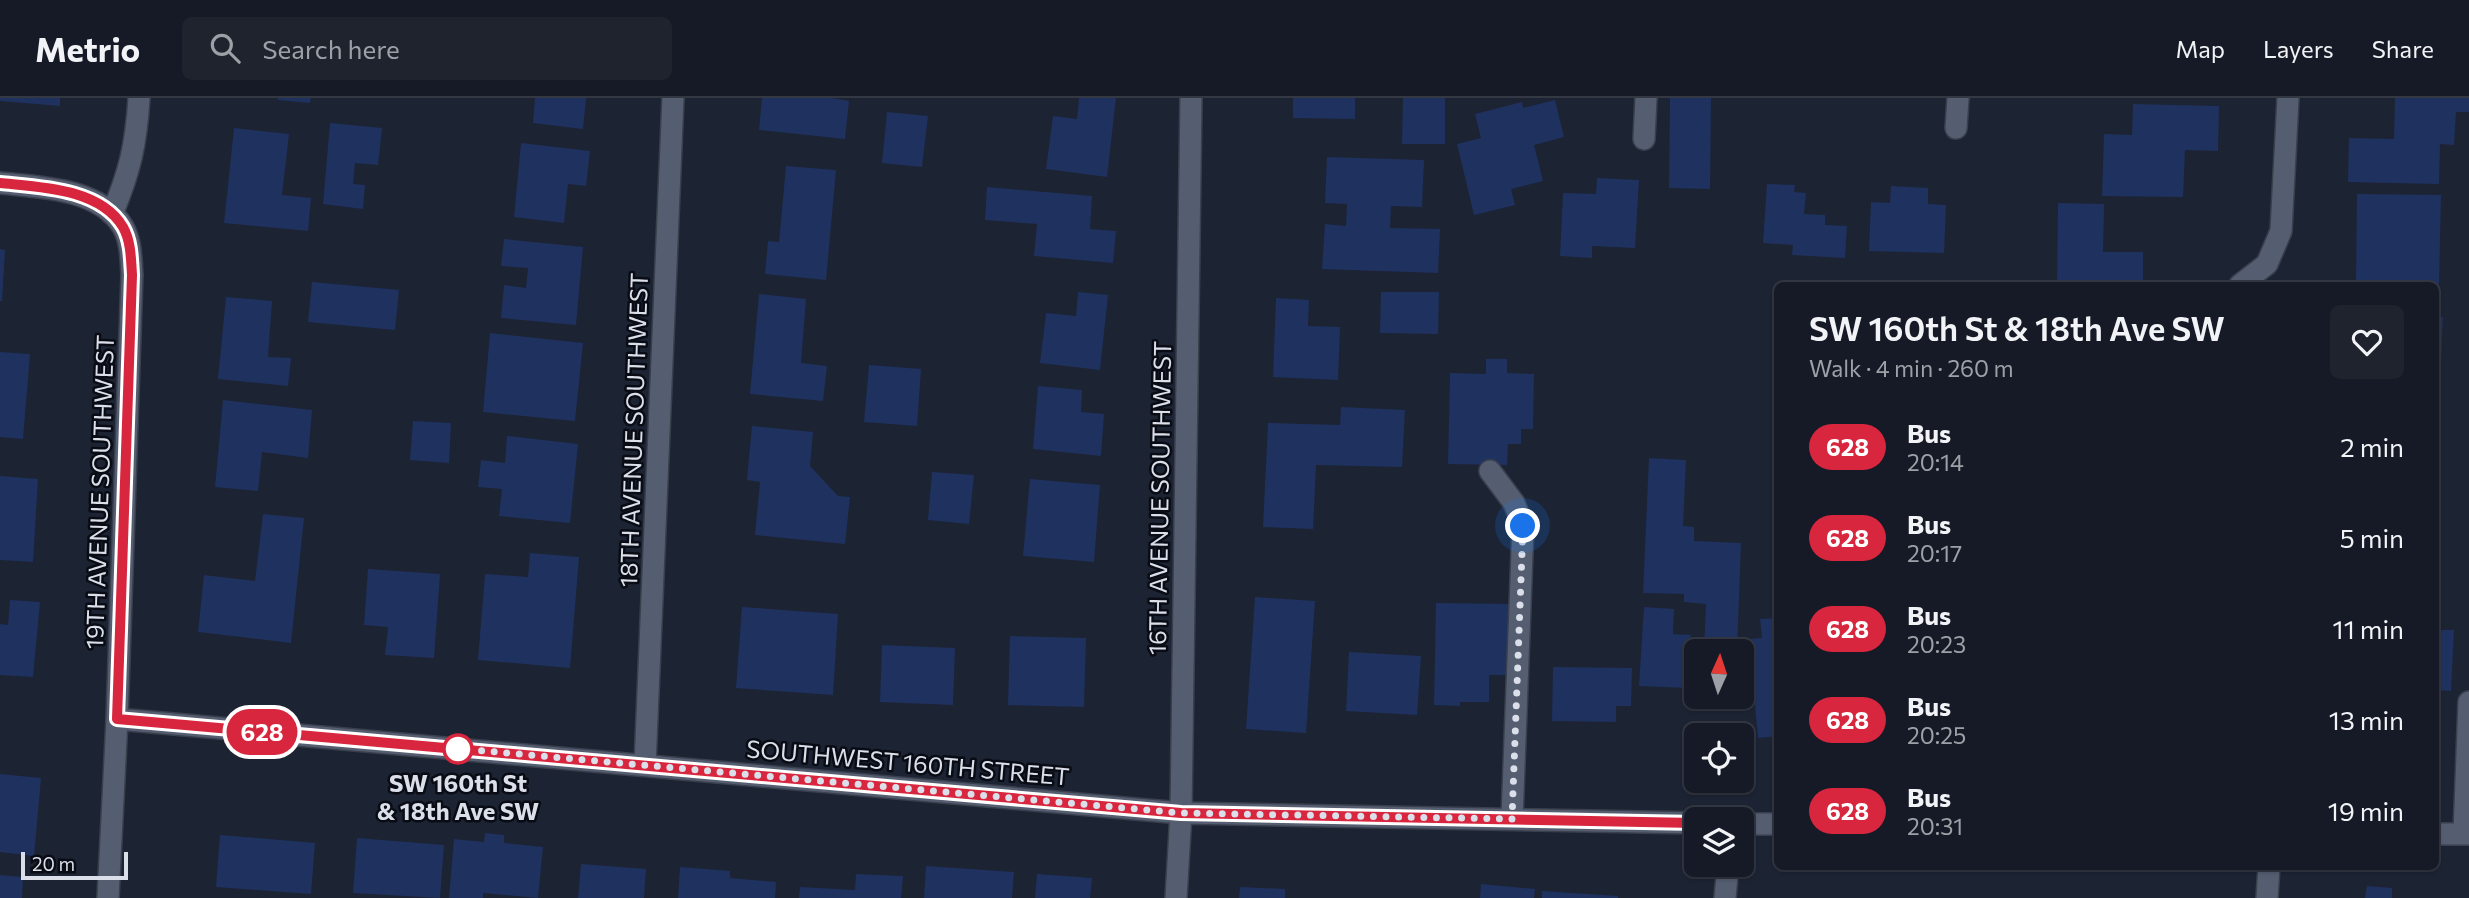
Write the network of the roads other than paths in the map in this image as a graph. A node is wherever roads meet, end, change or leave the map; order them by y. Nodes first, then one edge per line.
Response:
1 (139, 98) edge
2 (673, 98) edge
3 (1191, 98) edge
4 (1646, 98) edge
5 (1958, 98) edge
6 (2288, 98) edge
7 (1956, 128) dead end
8 (1644, 139) dead end
9 (0, 183) edge
10 (112, 214) junction
11 (2244, 282) edge
12 (1490, 471) dead end
13 (2469, 702) edge
14 (117, 719) junction
15 (645, 765) junction
16 (1181, 813) junction
17 (1512, 819) junction
18 (1684, 823) edge
19 (1754, 824) edge
20 (1774, 824) edge
21 (2439, 834) edge
22 (2467, 834) edge
23 (2269, 870) edge
24 (1727, 877) edge
25 (108, 898) edge
26 (1176, 898) edge
27 (1726, 898) edge
28 (2267, 898) edge

1 - 10 street
2 - 15 street, 18TH AVENUE SOUTHWEST
3 - 16 street, 16TH AVENUE SOUTHWEST
4 - 8 street
5 - 7 street
6 - 11 street
9 - 10 street
10 - 14 street, 19TH AVENUE SOUTHWEST
12 - 17 street
13 - 22 street
14 - 15 street, SOUTHWEST 160TH STREET
14 - 25 street, 19TH AVENUE SOUTHWEST
15 - 16 street, SOUTHWEST 160TH STREET
16 - 17 street, SOUTHWEST 160TH STREET
16 - 26 street, 16TH AVENUE SOUTHWEST
17 - 18 street, SOUTHWEST 160TH STREET
19 - 20 street
21 - 22 street
23 - 28 street
24 - 27 street

